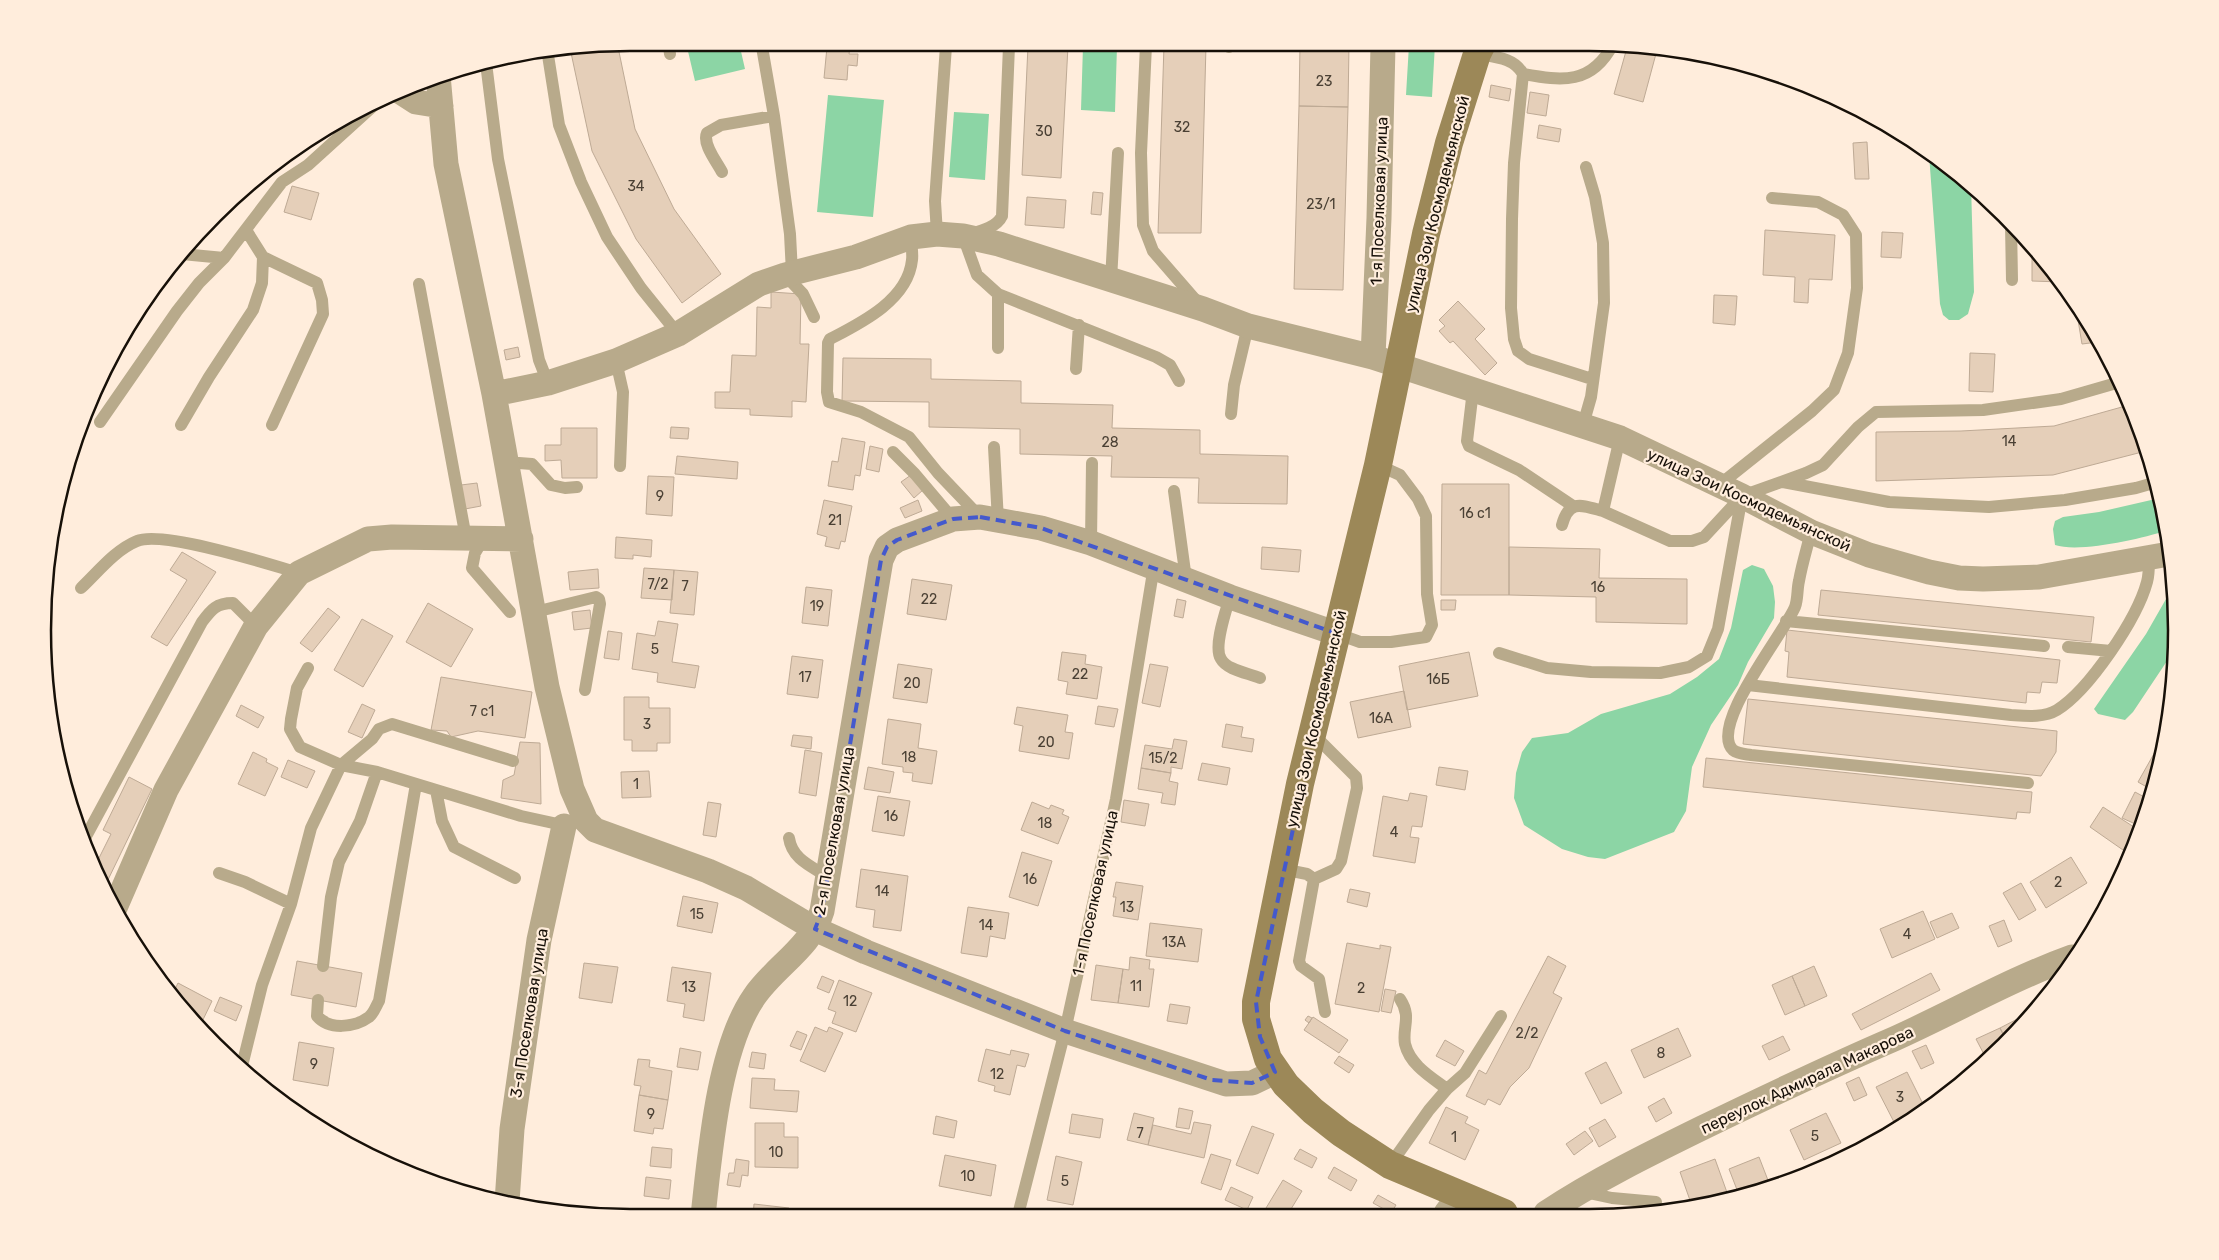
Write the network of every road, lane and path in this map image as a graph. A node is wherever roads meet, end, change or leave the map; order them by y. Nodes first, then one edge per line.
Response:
1 (763, 51) edge
2 (946, 51) edge
3 (1009, 51) edge
4 (1146, 51) edge
5 (1383, 51) edge
6 (1478, 51) edge
7 (1484, 51) edge
8 (1608, 52) edge
9 (548, 57) edge
10 (487, 69) edge
11 (1523, 74) junction
12 (439, 84) edge
13 (407, 96) edge
14 (441, 106) junction
15 (774, 116) junction
16 (358, 120) edge
17 (1118, 153) dead end
18 (1586, 167) dead end
19 (722, 172) dead end
20 (1772, 198) dead end
21 (246, 230) junction
22 (937, 234) junction
23 (2011, 235) edge
24 (963, 236) junction
25 (911, 237) junction
26 (190, 255) edge
27 (263, 257) junction
28 (224, 258) junction
29 (788, 274) junction
30 (1111, 280) junction
31 (2012, 280) dead end
32 (419, 284) dead end
33 (998, 294) junction
34 (1203, 308) junction
35 (814, 317) dead end
36 (1079, 325) junction
37 (1248, 326) junction
38 (678, 334) junction
39 (998, 348) dead end
40 (616, 361) junction
41 (1385, 361) junction
42 (1076, 369) dead end
43 (1592, 379) junction
44 (1179, 381) dead end
45 (548, 383) junction
46 (2113, 384) edge
47 (1474, 390) junction
48 (494, 394) junction
49 (1231, 414) dead end
50 (100, 422) dead end
51 (272, 425) dead end
52 (1583, 425) junction
53 (182, 426) dead end
54 (1620, 438) junction
55 (994, 447) dead end
56 (892, 452) dead end
57 (1092, 463) dead end
58 (508, 465) junction
59 (1378, 465) junction
60 (620, 466) dead end
61 (1781, 482) junction
62 (2149, 484) edge
63 (1718, 486) junction
64 (577, 487) dead end
65 (1174, 491) dead end
66 (1742, 496) junction
67 (1573, 506) junction
68 (1603, 511) junction
69 (953, 519) junction
70 (989, 519) junction
71 (1562, 526) dead end
72 (1811, 532) junction
73 (475, 538) junction
74 (521, 538) junction
75 (1091, 543) junction
76 (2159, 556) edge
77 (1154, 566) junction
78 (298, 573) junction
79 (1186, 578) junction
80 (80, 588) dead end
81 (1230, 597) junction
82 (510, 612) dead end
83 (535, 612) junction
84 (1786, 621) junction
85 (256, 626) junction
86 (1336, 633) junction
87 (2044, 646) dead end
88 (2068, 647) dead end
89 (2111, 651) junction
90 (1499, 653) dead end
91 (308, 668) dead end
92 (1260, 678) dead end
93 (1748, 685) junction
94 (585, 690) dead end
95 (1312, 733) junction
96 (513, 761) dead end
97 (341, 765) junction
98 (377, 772) junction
99 (2028, 782) dead end
100 (416, 784) junction
101 (436, 790) junction
102 (575, 824) junction
103 (88, 833) edge
104 (789, 838) dead end
105 (1282, 869) junction
106 (219, 873) dead end
107 (828, 877) junction
108 (515, 878) dead end
109 (1314, 879) junction
110 (118, 900) edge
111 (291, 904) junction
112 (815, 929) junction
113 (2064, 960) edge
114 (323, 966) dead end
115 (1400, 999) dead end
116 (318, 1000) dead end
117 (1325, 1012) dead end
118 (1501, 1016) dead end
119 (1065, 1031) junction
120 (243, 1061) edge
121 (1275, 1072) junction
122 (1446, 1089) junction
123 (1390, 1165) junction
124 (1582, 1191) junction
125 (507, 1196) edge
126 (1656, 1202) dead end
127 (1452, 1205) edge
128 (704, 1209) edge
129 (1020, 1209) edge
130 (1478, 1209) edge
131 (1553, 1209) edge

1 - 15 lane
2 - 22 lane
3 - 24 lane
4 - 34 lane
5 - 41 street, 1-я Поселковая улица
6 - 41 main road, улица Зои Космодемьянской
7 - 11 lane
8 - 11 lane
9 - 38 lane
10 - 45 lane
11 - 43 lane
12 - 14 street
13 - 14 street
14 - 48 street
15 - 19 lane
15 - 29 lane
16 - 21 lane
17 - 30 lane
18 - 43 lane
20 - 63 lane
21 - 27 lane
21 - 28 lane
22 - 24 street
22 - 25 street
23 - 31 lane
24 - 30 street
24 - 33 lane
25 - 29 street
25 - 70 lane
26 - 28 lane
27 - 51 lane
27 - 53 lane
28 - 50 lane
29 - 35 lane
29 - 38 street
30 - 34 street
32 - 73 lane
33 - 36 lane
33 - 39 lane
34 - 37 street
36 - 42 lane
36 - 44 lane
37 - 41 street
37 - 49 lane
38 - 40 street
40 - 45 street
40 - 60 lane
41 - 47 street, улица Зои Космодемьянской
41 - 59 main road, улица Зои Космодемьянской
43 - 52 lane
45 - 48 street
46 - 61 lane
47 - 52 street, улица Зои Космодемьянской
47 - 67 lane
48 - 58 street
52 - 54 street, улица Зои Космодемьянской
54 - 63 street, улица Зои Космодемьянской
54 - 68 lane
55 - 70 lane
56 - 69 lane
57 - 75 lane
58 - 64 lane
58 - 74 street
59 - 86 main road, улица Зои Космодемьянской
59 - 86 lane
61 - 62 lane
61 - 66 lane
63 - 66 street, улица Зои Космодемьянской
65 - 79 lane
66 - 68 lane
66 - 72 street, улица Зои Космодемьянской
66 - 90 lane
67 - 68 lane
67 - 71 lane
69 - 70 street, 2-я Поселковая улица
69 - 107 street, 2-я Поселковая улица
70 - 75 street, 2-я Поселковая улица
72 - 76 street, улица Зои Космодемьянской
72 - 84 lane
73 - 74 street
73 - 78 street
73 - 82 lane
74 - 83 street
75 - 77 street, 2-я Поселковая улица
76 - 89 lane
77 - 79 street, 2-я Поселковая улица
77 - 119 lane, 1-я Поселковая улица
78 - 80 lane
78 - 85 street
79 - 81 street, 2-я Поселковая улица
81 - 86 street, 2-я Поселковая улица
81 - 92 lane
83 - 94 lane
83 - 102 street
84 - 87 lane
84 - 93 lane
85 - 103 lane
85 - 110 street
86 - 95 main road, улица Зои Космодемьянской
88 - 89 lane
89 - 93 lane
91 - 97 lane
93 - 99 lane
95 - 105 main road, улица Зои Космодемьянской
95 - 109 lane
96 - 97 lane
97 - 98 lane
97 - 111 lane
98 - 100 lane
98 - 114 lane
100 - 101 lane
100 - 116 lane
101 - 102 lane
101 - 108 lane
102 - 112 street
102 - 125 street, 3-я Поселковая улица
104 - 107 lane
105 - 109 lane
105 - 121 main road, улица Зои Космодемьянской
106 - 111 lane
107 - 112 street, 2-я Поселковая улица
109 - 117 lane
111 - 120 lane
112 - 119 street
112 - 128 street, 2-я Поселковая улица
113 - 124 street, переулок Адмирала Макарова
115 - 122 lane
118 - 122 lane
119 - 121 street
119 - 129 lane, 1-я Поселковая улица
121 - 123 main road, улица Зои Космодемьянской
122 - 123 lane
123 - 127 main road, улица Зои Космодемьянской
124 - 126 lane
124 - 131 street, переулок Адмирала Макарова
127 - 130 main road, улица Зои Космодемьянской

